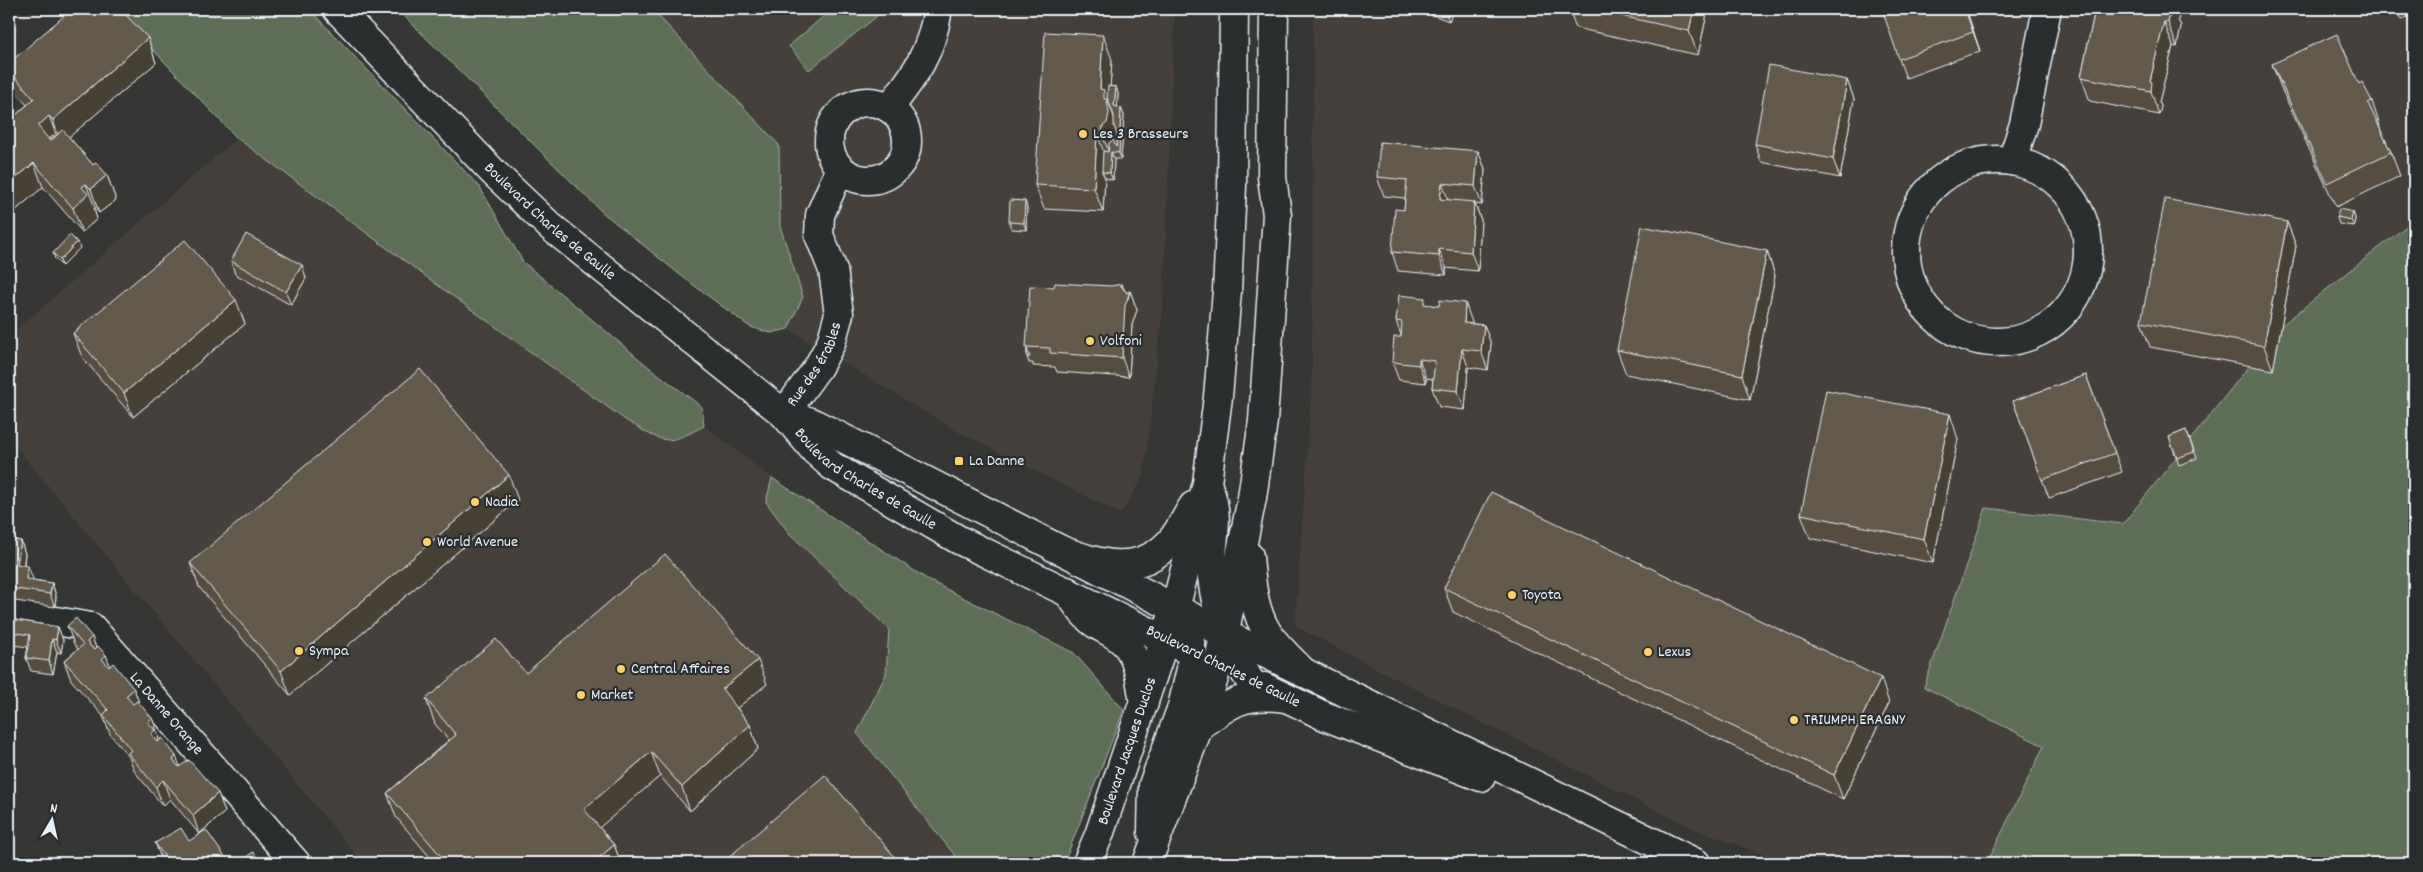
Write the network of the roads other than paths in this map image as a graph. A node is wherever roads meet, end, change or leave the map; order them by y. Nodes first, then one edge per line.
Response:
1 (337, 9) edge
2 (938, 9) edge
3 (1234, 9) edge
4 (1274, 9) edge
5 (2047, 9) edge
6 (888, 108) junction
7 (2012, 161) junction
8 (840, 169) junction
9 (784, 414) junction
10 (1207, 483) junction
11 (1247, 522) junction
12 (1055, 548) junction
13 (1067, 591) junction
14 (1175, 609) junction
15 (9, 614) edge
16 (1225, 634) junction
17 (1165, 639) junction
18 (1192, 652) junction
19 (1218, 665) junction
20 (1304, 673) junction
21 (1250, 681) junction
22 (1285, 698) junction
23 (1144, 704) junction
24 (1199, 726) junction
25 (1150, 858) edge
26 (296, 863) edge
27 (1087, 863) edge
28 (1695, 863) edge

1 - 9 main road, Boulevard Charles de Gaulle
2 - 6 main road
3 - 10 main road, Boulevard Jacques Duclos
4 - 11 main road
5 - 7 main road
6 - 8 main road
6 - 8 main road
7 - 7 main road
8 - 9 main road, Rue des érables
9 - 12 main road, Boulevard Charles de Gaulle
9 - 13 main road, Boulevard Charles de Gaulle
10 - 12 main road
10 - 14 main road, Boulevard Jacques Duclos
10 - 16 main road
11 - 16 main road
11 - 20 main road
12 - 14 main road, Boulevard Charles de Gaulle
13 - 17 main road, Boulevard Charles de Gaulle
13 - 23 main road
14 - 16 main road, Boulevard Charles de Gaulle
14 - 17 main road, Boulevard Jacques Duclos
14 - 18 main road
15 - 26 main road, La Danne Orange
16 - 19 main road
16 - 20 main road, Boulevard Charles de Gaulle
16 - 21 main road
17 - 18 main road, Boulevard Charles de Gaulle
17 - 23 main road, Boulevard Jacques Duclos
18 - 19 main road, Boulevard Charles de Gaulle
18 - 25 main road
19 - 21 main road, Boulevard Charles de Gaulle
19 - 24 main road
20 - 28 main road, Boulevard Charles de Gaulle
21 - 22 main road, Boulevard Charles de Gaulle
22 - 24 main road
22 - 28 main road, Boulevard Charles de Gaulle
23 - 27 main road, Boulevard Jacques Duclos
24 - 25 main road

